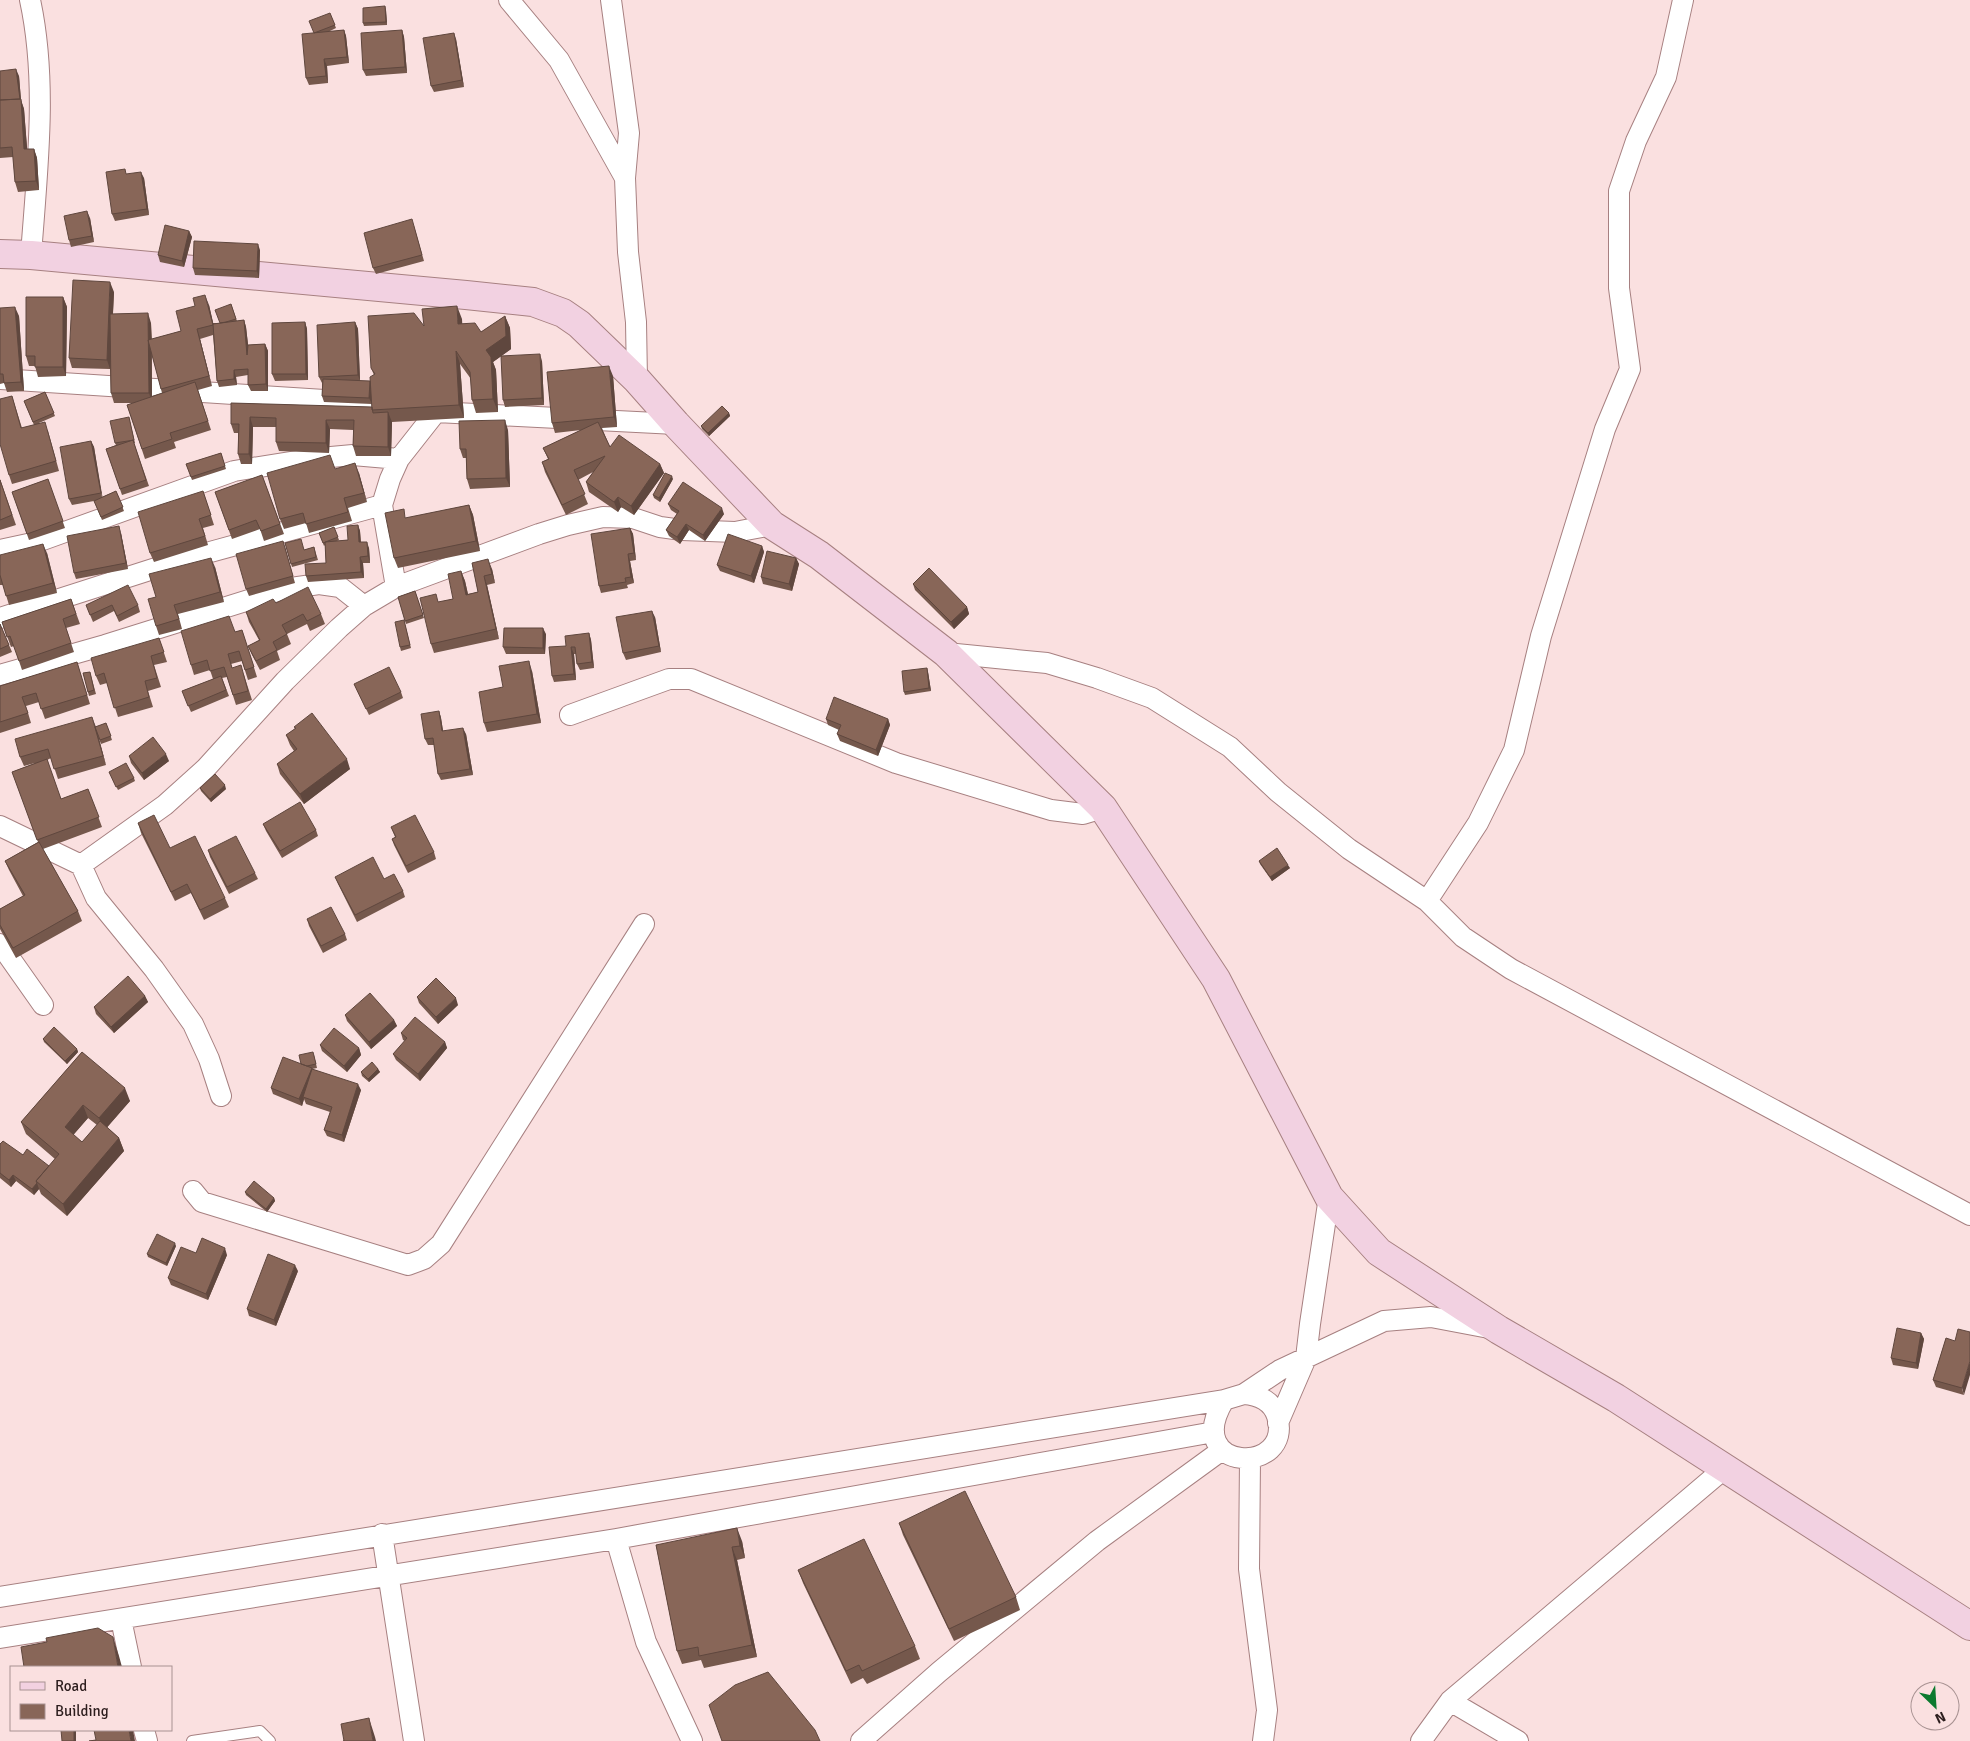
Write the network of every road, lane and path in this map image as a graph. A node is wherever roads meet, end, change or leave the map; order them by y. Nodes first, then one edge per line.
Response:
1 (30, 0) edge
2 (509, 0) edge
3 (611, 0) edge
4 (1683, 0) edge
5 (625, 178) junction
6 (0, 254) edge
7 (31, 255) junction
8 (0, 379) edge
9 (637, 380) junction
10 (436, 412) junction
11 (676, 424) junction
12 (399, 459) junction
13 (382, 505) junction
14 (772, 524) junction
15 (0, 550) edge
16 (396, 587) junction
17 (364, 606) junction
18 (0, 618) edge
19 (946, 653) junction
20 (0, 675) edge
21 (570, 715) dead end
22 (1103, 808) junction
23 (0, 826) edge
24 (81, 865) junction
25 (1427, 902) junction
26 (644, 924) dead end
27 (0, 944) edge
28 (43, 1005) dead end
29 (221, 1096) dead end
30 (193, 1192) dead end
31 (1329, 1197) junction
32 (1970, 1214) edge
33 (1498, 1330) junction
34 (1306, 1358) junction
35 (1244, 1394) junction
36 (1224, 1400) junction
37 (1278, 1423) junction
38 (1214, 1432) junction
39 (1222, 1450) junction
40 (1250, 1459) junction
41 (1725, 1468) junction
42 (382, 1534) junction
43 (616, 1539) junction
44 (389, 1576) junction
45 (0, 1597) edge
46 (121, 1619) junction
47 (1970, 1626) edge
48 (0, 1638) edge
49 (132, 1666) edge
50 (1450, 1701) junction
51 (192, 1741) edge
52 (270, 1741) edge
53 (414, 1741) edge
54 (692, 1741) edge
55 (861, 1741) edge
56 (1263, 1741) edge
57 (1421, 1741) edge
58 (1518, 1741) edge

1 - 7 street
2 - 5 street
3 - 5 street
4 - 25 street
5 - 9 street
6 - 7 street
7 - 9 street
8 - 10 street
9 - 11 street
10 - 11 street
10 - 12 street
11 - 14 street
12 - 13 street
12 - 15 street
13 - 16 street
13 - 18 street
14 - 16 street
14 - 19 street
16 - 17 street
17 - 20 street
17 - 24 street
19 - 22 street
19 - 25 street
21 - 22 street
22 - 31 street
23 - 24 street
24 - 29 street
25 - 32 street
26 - 30 street
27 - 28 street
31 - 33 street
31 - 34 street
33 - 34 street
33 - 41 street
34 - 35 street
34 - 37 street
35 - 36 street
35 - 37 street
36 - 38 street
36 - 42 street
37 - 40 street
38 - 39 street
38 - 43 street
39 - 40 street
39 - 55 street
40 - 56 street
41 - 47 street
41 - 50 street
42 - 44 street
42 - 45 street
43 - 44 street
43 - 54 street
44 - 46 street
44 - 53 street
46 - 48 street
46 - 49 street
50 - 57 street
50 - 58 street
51 - 52 lane

